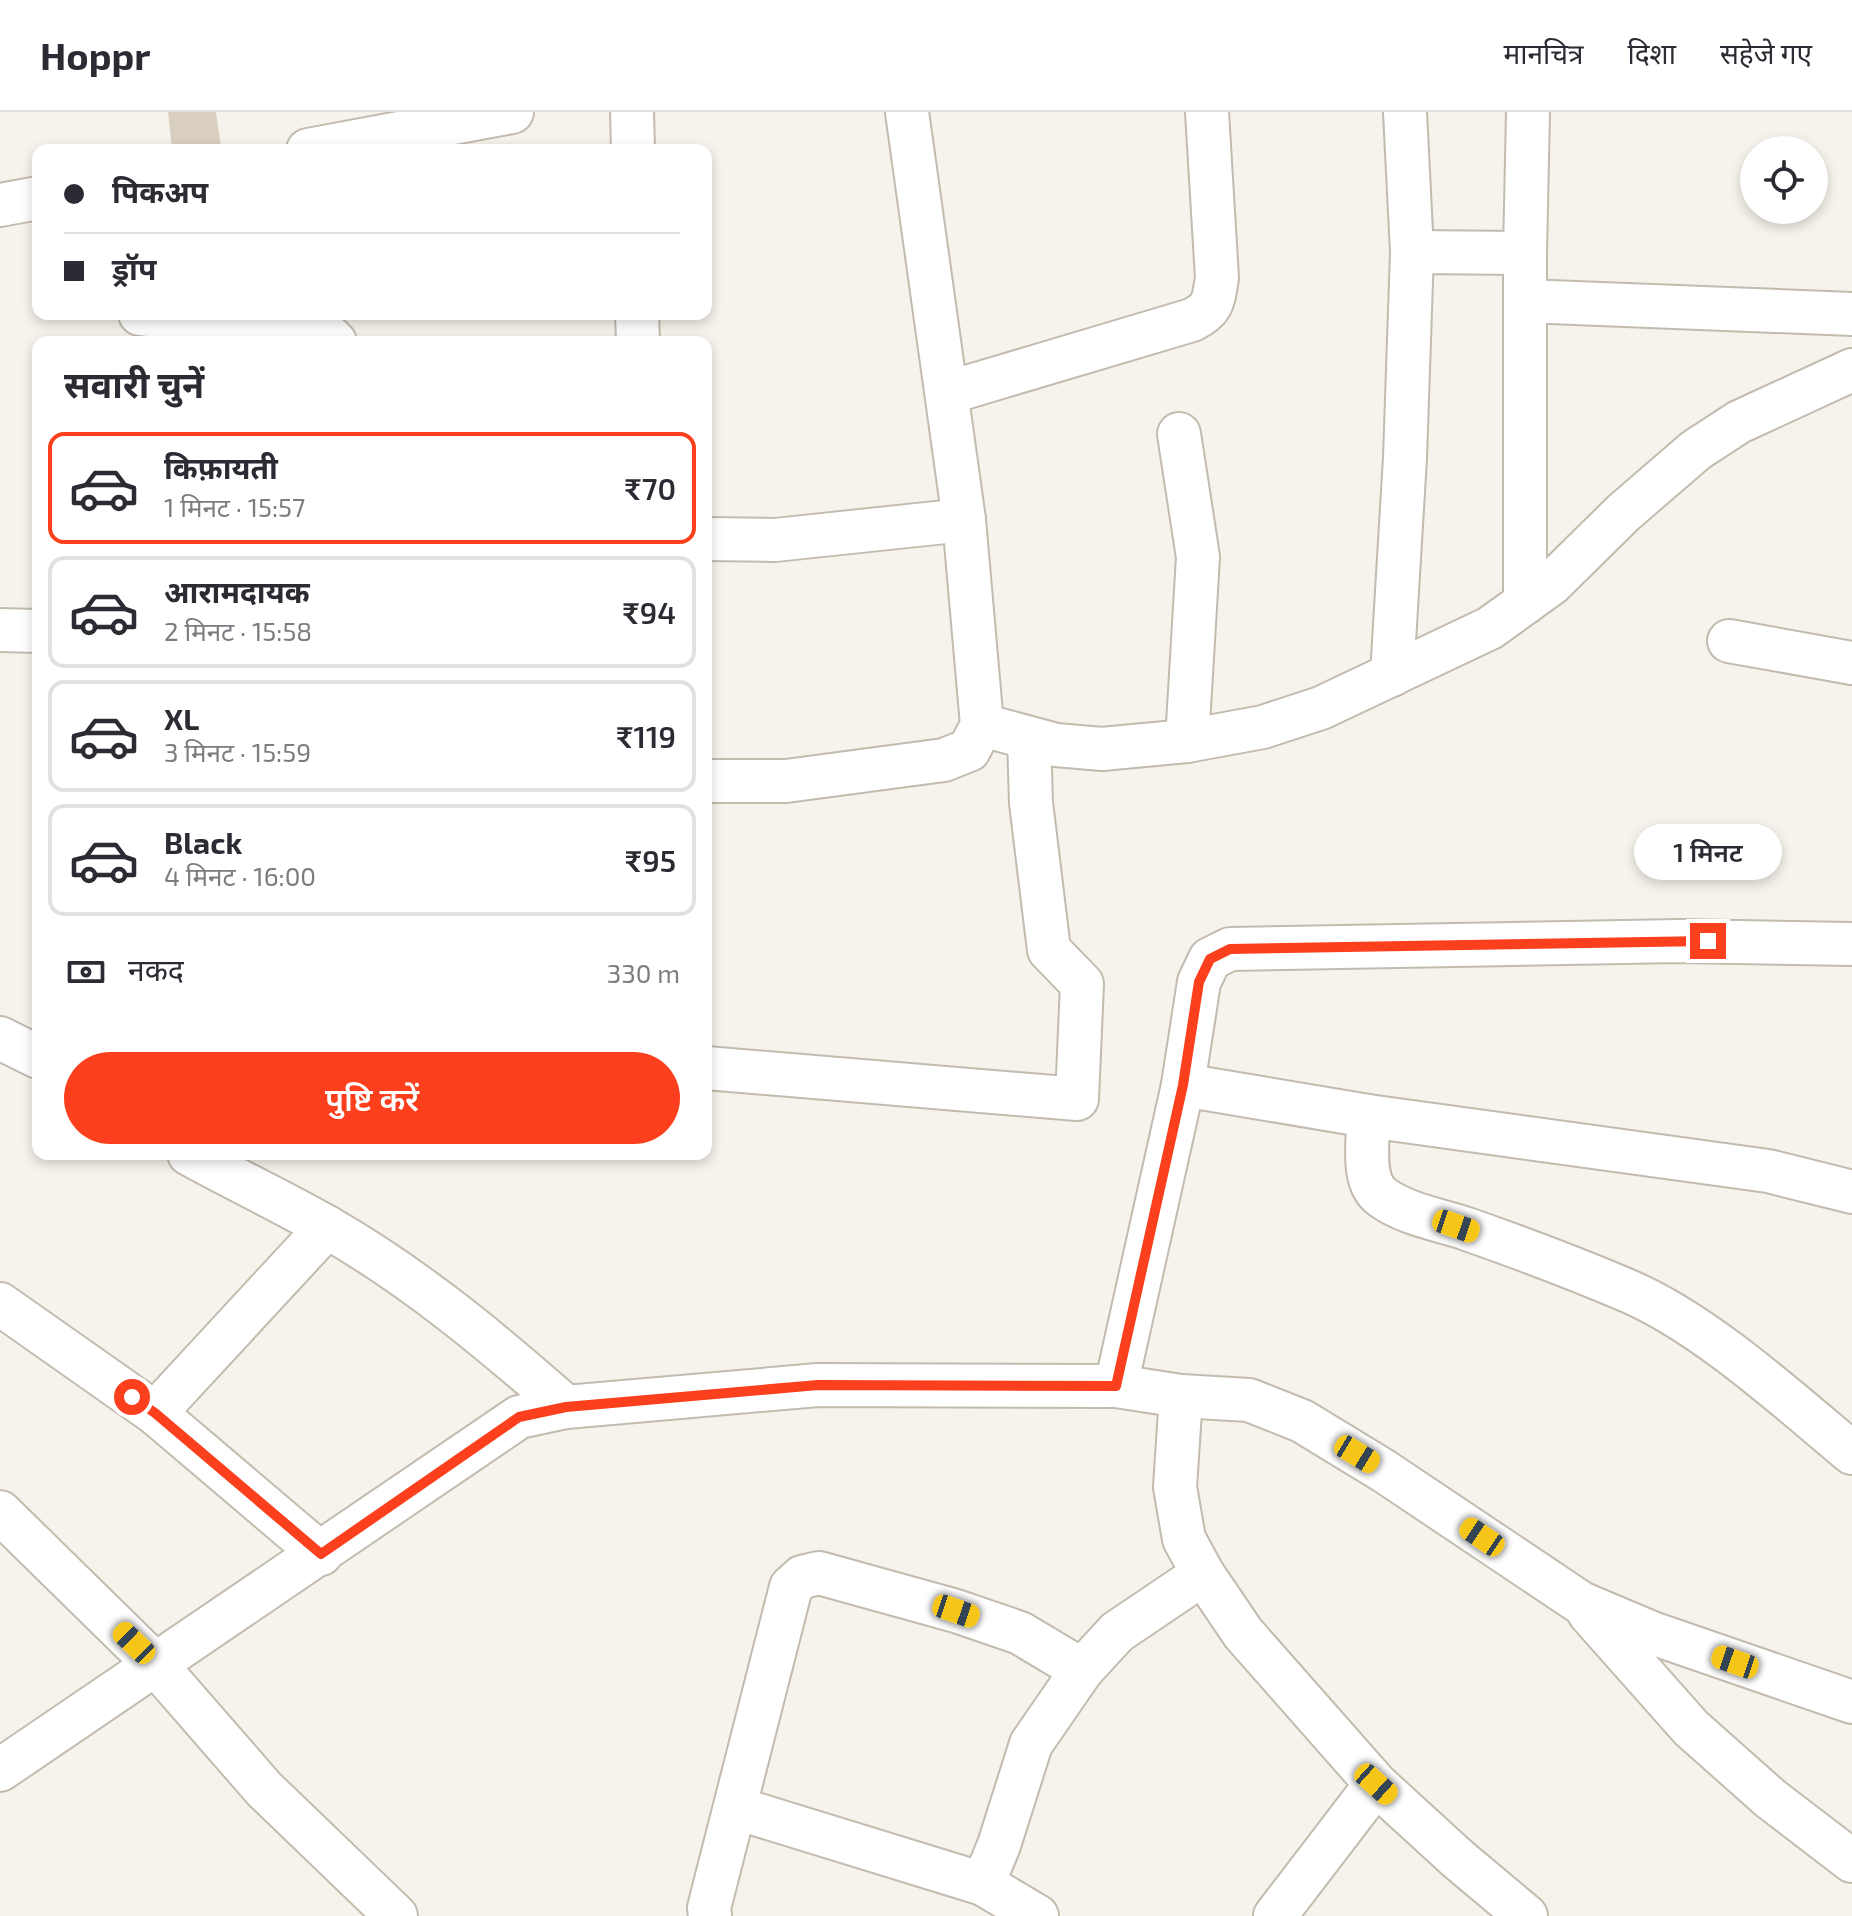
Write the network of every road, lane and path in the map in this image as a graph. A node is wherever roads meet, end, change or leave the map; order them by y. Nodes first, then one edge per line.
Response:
1 (512, 112) edge
2 (632, 112) edge
3 (907, 112) edge
4 (1207, 112) edge
5 (1405, 112) edge
6 (1528, 112) edge
7 (340, 144) edge
8 (633, 144) edge
9 (32, 199) edge
10 (0, 205) edge
11 (1412, 252) junction
12 (1525, 253) junction
13 (1525, 301) junction
14 (1852, 314) edge
15 (166, 320) edge
16 (226, 334) edge
17 (327, 336) edge
18 (1852, 370) edge
19 (947, 393) junction
20 (1179, 434) dead end
21 (964, 520) junction
22 (712, 539) edge
23 (1525, 603) junction
24 (0, 630) edge
25 (32, 631) edge
26 (1729, 641) dead end
27 (1852, 663) edge
28 (1392, 675) junction
29 (982, 725) junction
30 (1029, 738) junction
31 (1187, 741) junction
32 (712, 781) edge
33 (1852, 944) edge
34 (0, 1038) edge
35 (32, 1054) edge
36 (712, 1069) edge
37 (1183, 1085) junction
38 (1368, 1116) junction
39 (200, 1160) edge
40 (1852, 1192) edge
41 (327, 1227) junction
42 (0, 1304) edge
43 (1116, 1386) junction
44 (1181, 1396) junction
45 (566, 1407) junction
46 (155, 1413) junction
47 (1852, 1453) edge
48 (0, 1512) edge
49 (321, 1554) junction
50 (1203, 1574) junction
51 (1581, 1603) junction
52 (156, 1665) junction
53 (1082, 1670) junction
54 (1852, 1702) edge
55 (0, 1770) edge
56 (1376, 1784) junction
57 (736, 1808) junction
58 (1852, 1861) edge
59 (1009, 1905) edge
60 (396, 1916) edge
61 (710, 1916) edge
62 (1275, 1916) edge
63 (1526, 1916) edge

1 - 7 street
2 - 8 street
3 - 19 street
4 - 19 street
5 - 11 street
6 - 12 street
9 - 10 street
11 - 12 street
11 - 28 street
12 - 13 street
13 - 14 street
13 - 23 street
15 - 16 street
16 - 17 street
18 - 23 street
19 - 21 street
20 - 31 street
21 - 22 street
21 - 29 street
23 - 28 street
24 - 25 street
26 - 27 street
28 - 31 street
29 - 30 street
29 - 32 street
30 - 31 street
30 - 36 street
33 - 37 street
34 - 35 street
37 - 38 street
37 - 43 street
38 - 40 street
38 - 47 street
39 - 41 street
41 - 45 street
41 - 46 street
42 - 46 street
43 - 44 street
43 - 45 street
44 - 50 street
44 - 51 street
45 - 49 street
46 - 49 street
48 - 52 street
49 - 52 street
50 - 53 street
50 - 56 street
51 - 54 street
51 - 58 street
52 - 55 street
52 - 60 street
53 - 57 street
53 - 59 street
56 - 62 street
56 - 63 street
57 - 59 street
57 - 61 street

